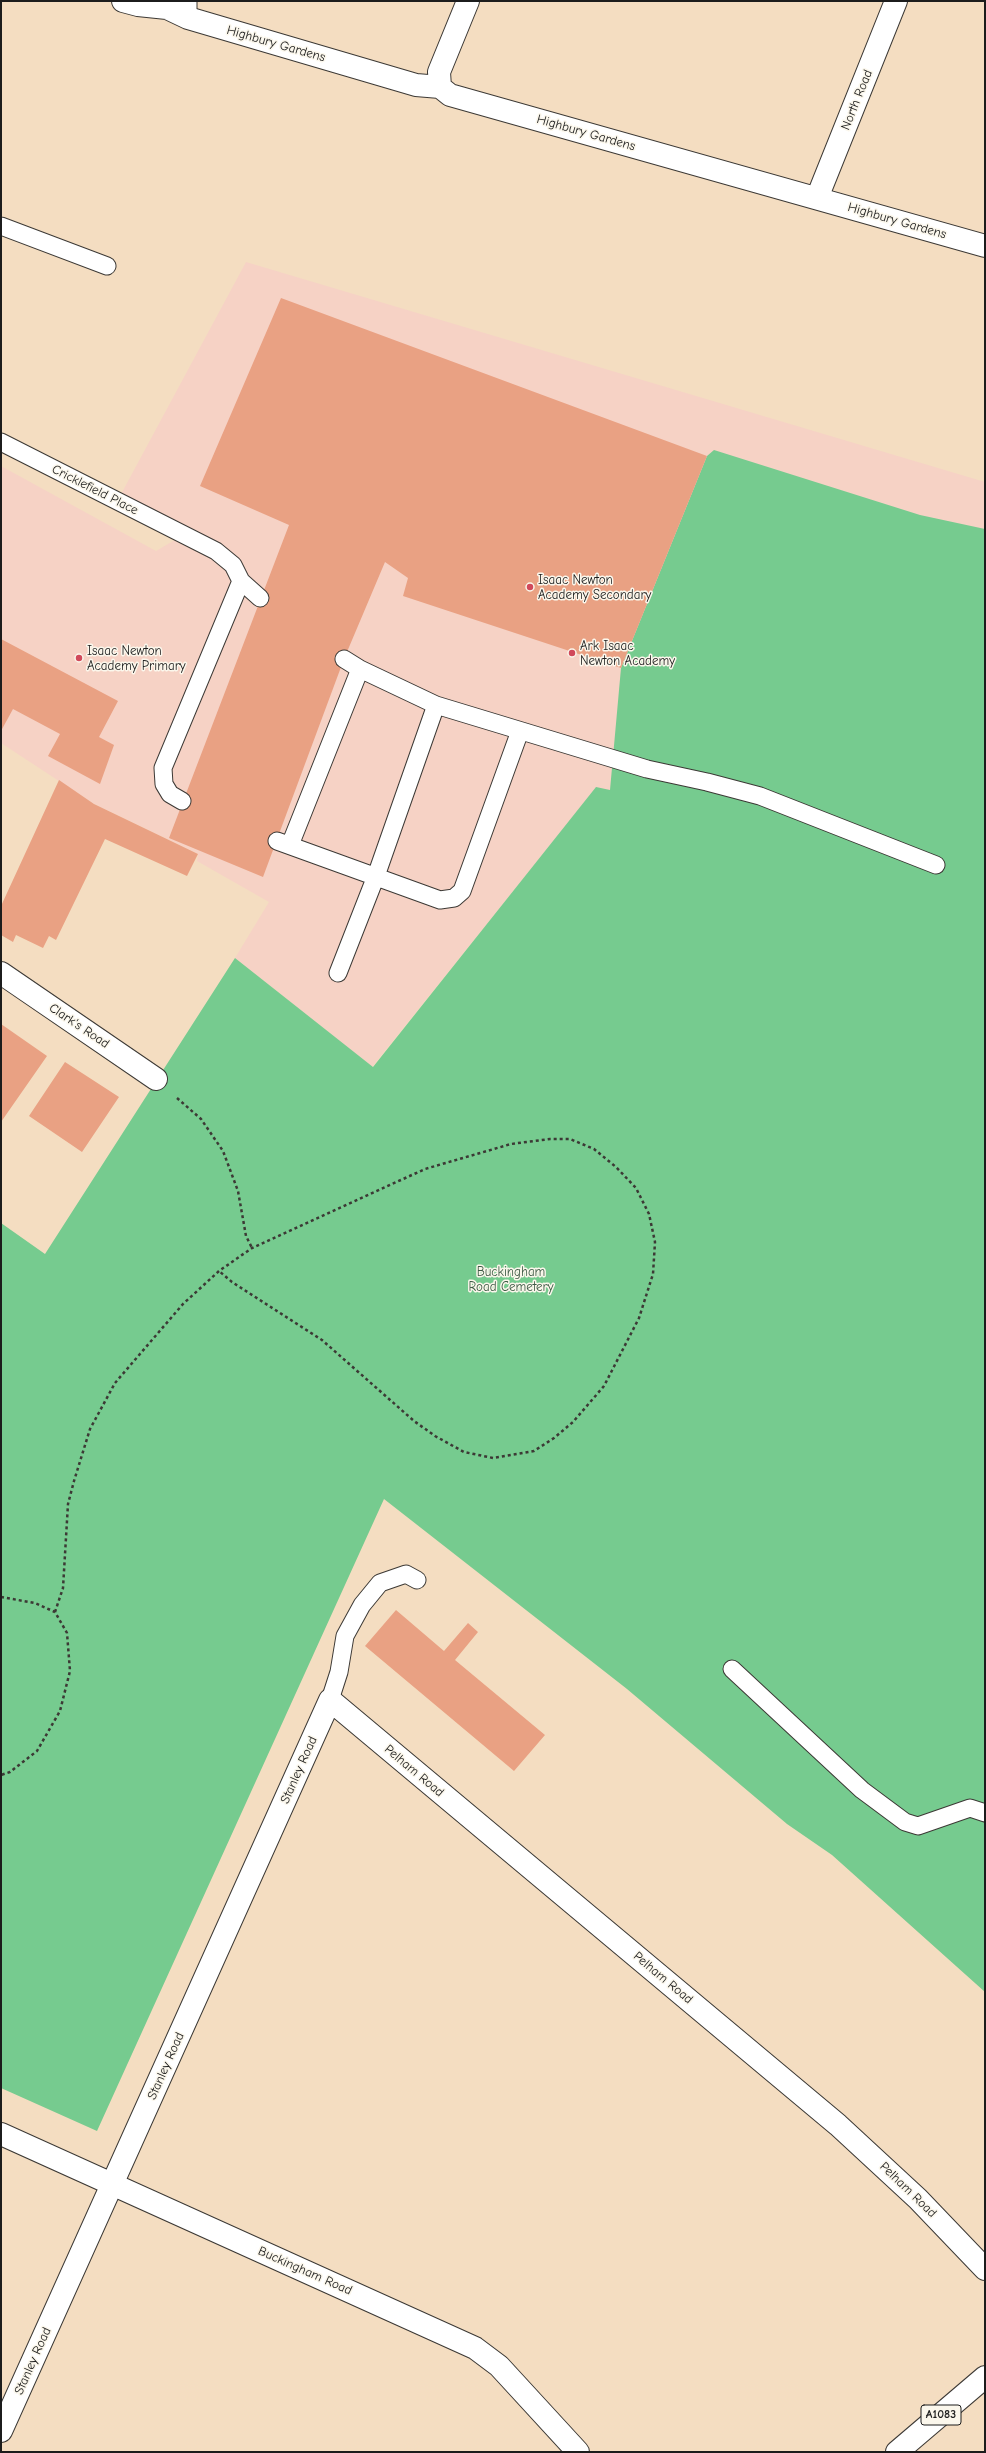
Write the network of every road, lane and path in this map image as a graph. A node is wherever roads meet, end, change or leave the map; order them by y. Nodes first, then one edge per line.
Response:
1 (123, 1) edge
2 (468, 1) edge
3 (896, 1) edge
4 (188, 9) edge
5 (440, 87) junction
6 (817, 198) junction
7 (1, 226) edge
8 (985, 246) edge
9 (107, 266) dead end
10 (1, 442) edge
11 (241, 582) junction
12 (260, 598) dead end
13 (344, 659) dead end
14 (360, 669) junction
15 (436, 705) junction
16 (520, 731) junction
17 (182, 801) dead end
18 (936, 865) dead end
19 (376, 876) junction
20 (1, 973) edge
21 (338, 973) dead end
22 (156, 1079) joint
23 (252, 1248) junction
24 (219, 1272) junction
25 (417, 1580) dead end
26 (1, 1597) edge
27 (55, 1612) junction
28 (732, 1669) dead end
29 (330, 1700) junction
30 (1, 1775) edge
31 (985, 1813) edge
32 (1, 2134) edge
33 (120, 2186) junction
34 (985, 2269) edge
35 (985, 2377) edge
36 (1, 2431) edge
37 (578, 2452) edge
38 (897, 2452) edge

1 - 4 street, Highbury Gardens
2 - 5 street
3 - 6 street, North Road
4 - 5 street, Highbury Gardens
5 - 6 street, Highbury Gardens
6 - 8 street, Highbury Gardens
7 - 9 lane
10 - 11 lane, Cricklefield Place
11 - 12 lane
11 - 17 lane
13 - 14 lane
14 - 15 lane
14 - 19 lane
15 - 16 lane
15 - 19 lane
16 - 18 lane
16 - 19 lane
19 - 21 lane
20 - 22 street, Clark's Road
22 - 23 path
23 - 24 path
23 - 24 path
24 - 27 path
25 - 29 lane
26 - 27 path
27 - 30 path
28 - 31 lane
29 - 33 street, Stanley Road
29 - 34 street, Pelham Road
32 - 33 street, Buckingham Road
33 - 36 street, Stanley Road
33 - 37 street, Buckingham Road
35 - 38 street, A1083

